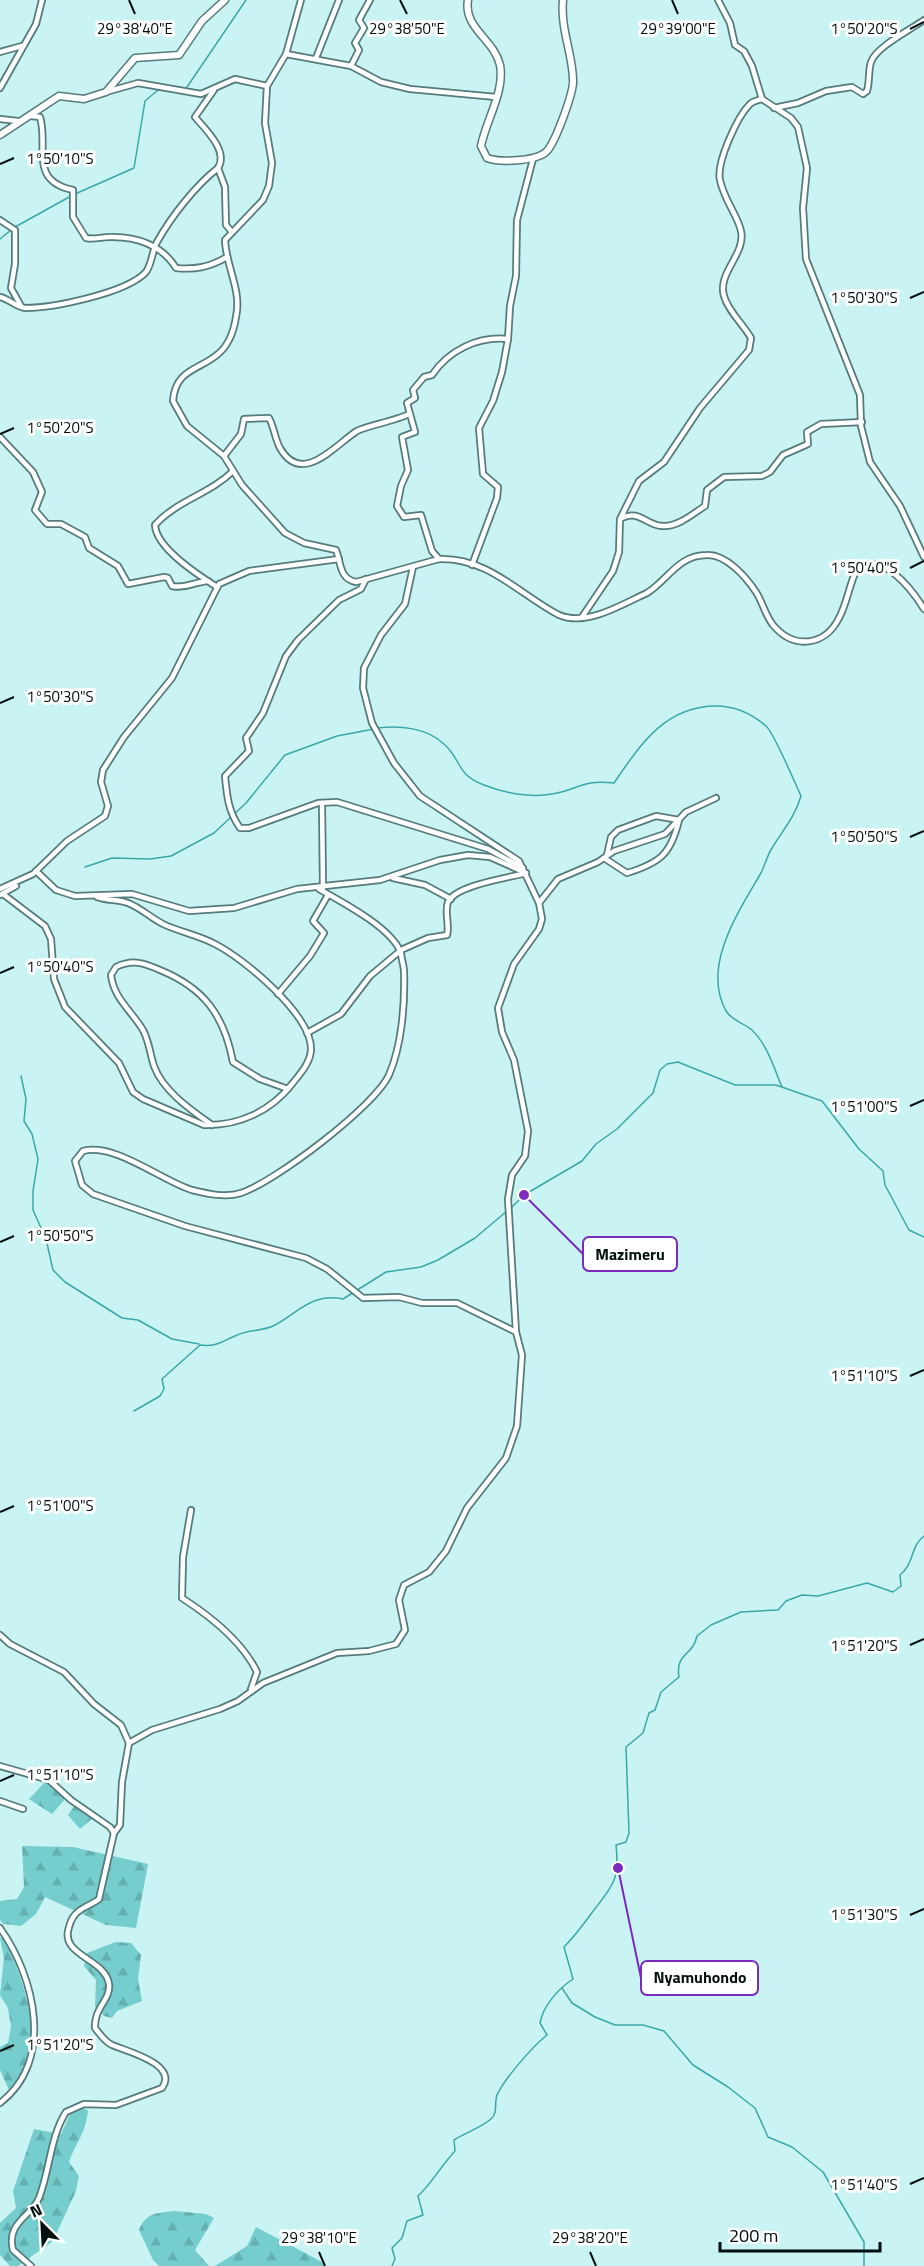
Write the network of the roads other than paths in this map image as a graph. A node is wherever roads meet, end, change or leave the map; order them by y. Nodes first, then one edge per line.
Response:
1 (42, 0) edge
2 (225, 0) edge
3 (301, 0) edge
4 (339, 0) edge
5 (370, 0) edge
6 (468, 0) edge
7 (562, 0) edge
8 (718, 0) edge
9 (924, 20) edge
10 (22, 46) junction
11 (0, 52) edge
12 (286, 54) junction
13 (316, 58) junction
14 (351, 66) junction
15 (267, 86) junction
16 (0, 88) edge
17 (216, 88) junction
18 (106, 92) junction
19 (496, 97) junction
20 (762, 99) junction
21 (774, 108) junction
22 (31, 116) junction
23 (0, 119) edge
24 (20, 120) junction
25 (0, 135) edge
26 (533, 159) junction
27 (218, 168) junction
28 (0, 220) edge
29 (232, 232) junction
30 (155, 246) junction
31 (227, 257) junction
32 (0, 297) edge
33 (21, 306) junction
34 (508, 339) junction
35 (409, 414) junction
36 (862, 422) junction
37 (0, 438) edge
38 (224, 456) junction
39 (233, 471) junction
40 (620, 519) junction
41 (924, 557) edge
42 (440, 559) junction
43 (339, 560) junction
44 (472, 565) junction
45 (413, 567) junction
46 (367, 579) junction
47 (208, 581) junction
48 (217, 587) junction
49 (924, 609) edge
50 (582, 617) junction
51 (716, 798) dead end
52 (322, 803) junction
53 (680, 820) junction
54 (605, 856) junction
55 (524, 870) junction
56 (36, 872) junction
57 (390, 877) junction
58 (317, 888) junction
59 (323, 888) junction
60 (1, 892) edge
61 (328, 895) junction
62 (97, 897) junction
63 (451, 899) junction
64 (539, 903) junction
65 (400, 951) junction
66 (278, 994) junction
67 (307, 1032) junction
68 (288, 1089) junction
69 (213, 1125) junction
70 (516, 1332) junction
71 (191, 1510) dead end
72 (0, 1635) edge
73 (250, 1692) junction
74 (129, 1743) junction
75 (0, 1766) edge
76 (0, 1801) edge
77 (23, 1809) dead end
78 (114, 1833) junction
79 (0, 1928) edge
80 (0, 2103) edge
81 (31, 2266) edge

1 - 10 street
2 - 18 main road
3 - 12 street
4 - 13 street
5 - 14 street
6 - 19 main road
7 - 26 main road
8 - 20 street
9 - 21 street
10 - 11 street
10 - 16 street
12 - 13 street
12 - 15 street
13 - 14 street
14 - 19 street
15 - 17 street
15 - 29 street
17 - 18 street
17 - 27 street
18 - 22 main road
19 - 26 main road
20 - 21 street
20 - 40 street
21 - 36 street
22 - 24 main road
22 - 30 street
23 - 24 street
24 - 25 main road
26 - 34 street
27 - 29 street
27 - 30 street
28 - 33 street
29 - 31 street
30 - 31 street
30 - 33 street
31 - 38 street
32 - 33 street
34 - 35 street
34 - 44 street
35 - 38 street
35 - 42 street
36 - 40 street
36 - 41 street
37 - 47 street
38 - 39 street
39 - 43 street
39 - 47 street
40 - 50 street
42 - 44 street
42 - 45 street
43 - 46 street
43 - 48 street
44 - 50 street
45 - 46 street
45 - 55 street
46 - 52 street
47 - 48 street
48 - 56 street
49 - 50 street
51 - 53 street
52 - 55 street
52 - 59 street
53 - 54 street
53 - 54 street
53 - 54 street
54 - 64 street
55 - 57 street
55 - 63 street
55 - 64 street
56 - 60 street
56 - 62 street
57 - 59 street
57 - 63 street
58 - 59 street
58 - 61 street
58 - 62 street
60 - 69 street
61 - 65 street
61 - 66 street
62 - 66 street
63 - 65 street
64 - 70 street
65 - 67 street
65 - 70 street
66 - 67 street
67 - 68 street
68 - 69 street
68 - 69 street
70 - 73 street
71 - 73 street
72 - 74 street
73 - 74 street
74 - 78 street
75 - 78 street
76 - 77 street
78 - 81 street
79 - 80 street

